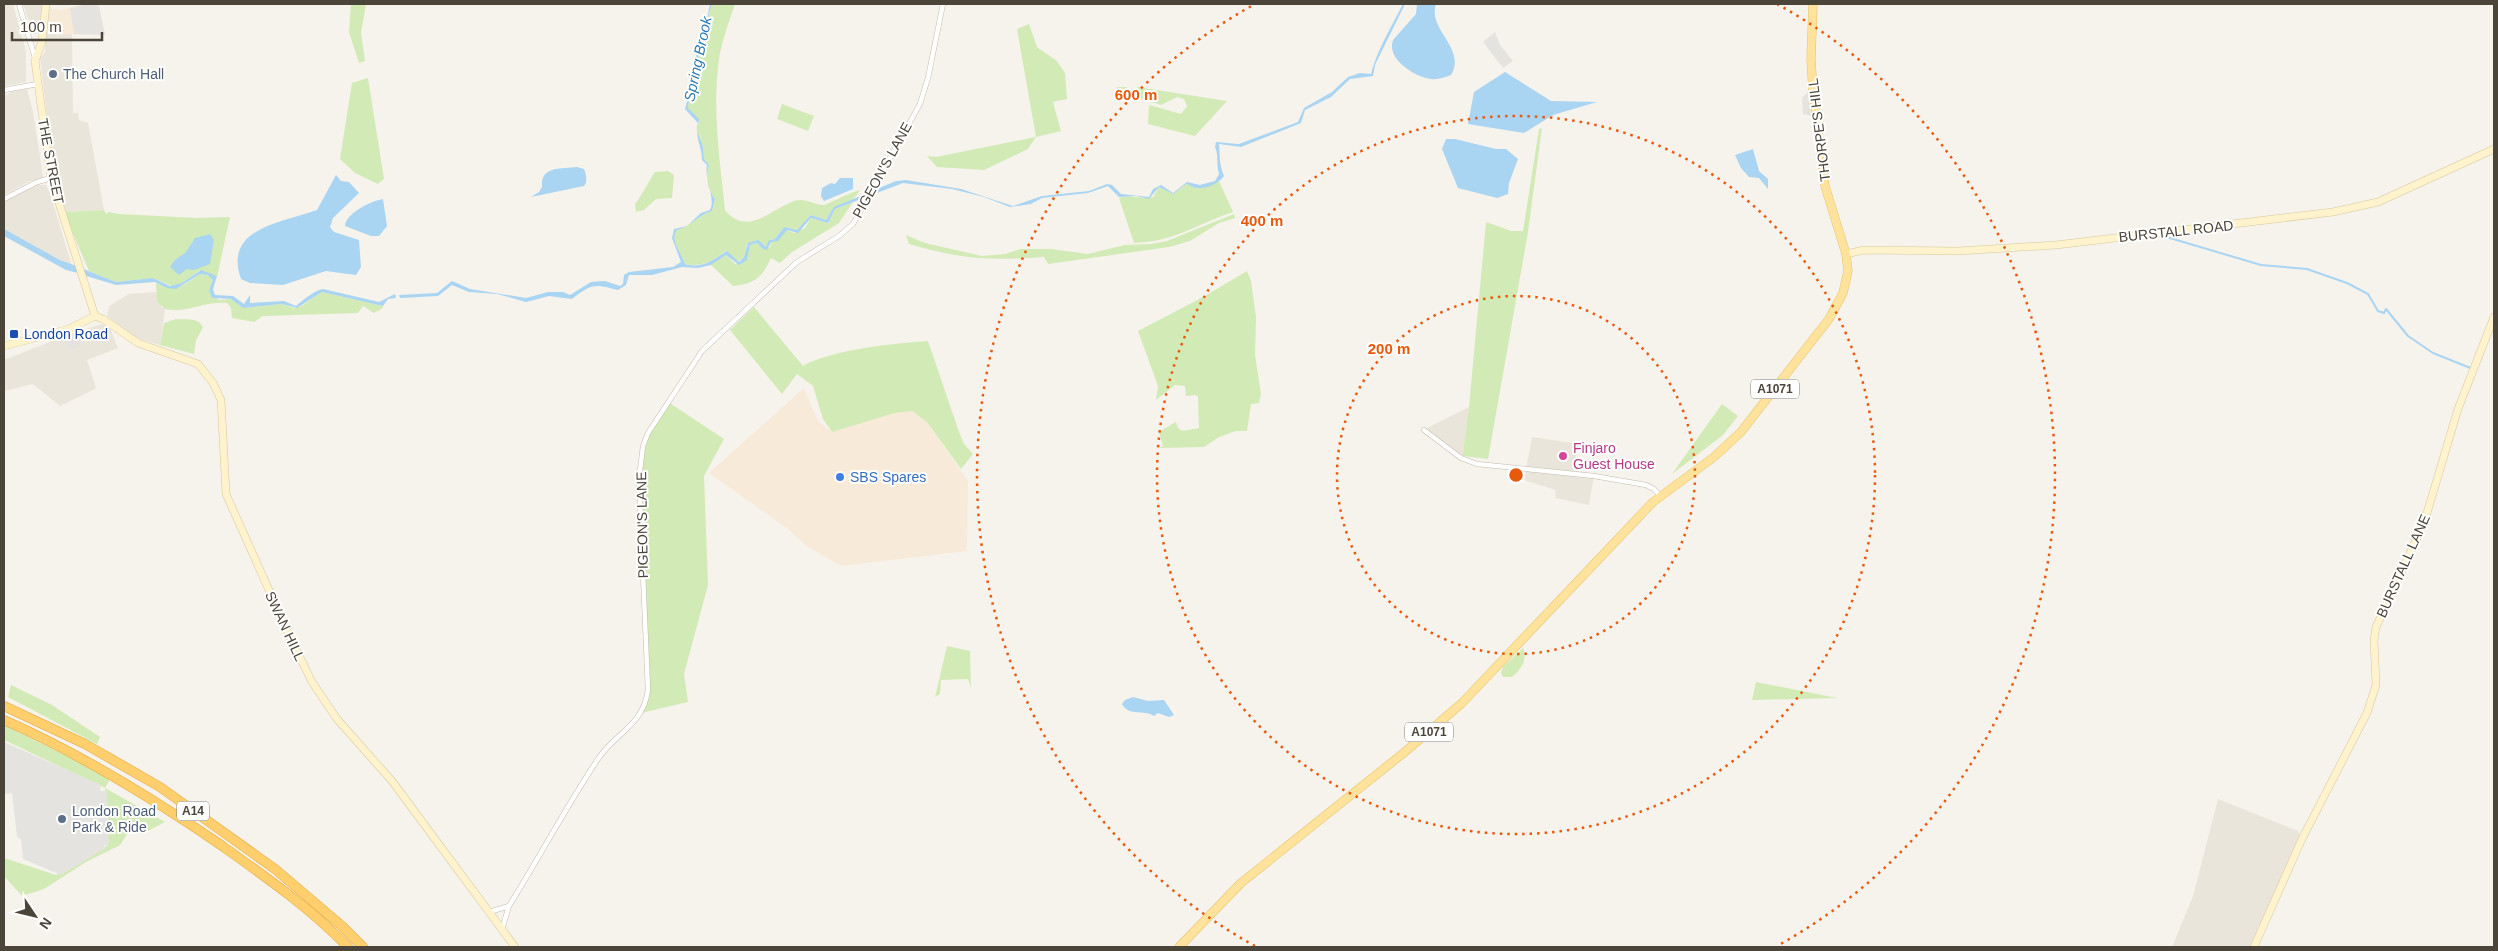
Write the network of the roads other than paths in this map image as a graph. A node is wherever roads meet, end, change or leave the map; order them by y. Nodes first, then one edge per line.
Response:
1 (19, 4) edge
2 (46, 4) edge
3 (943, 4) edge
4 (1813, 4) edge
5 (44, 30) junction
6 (28, 31) junction
7 (36, 61) junction
8 (38, 84) junction
9 (4, 90) edge
10 (2494, 149) edge
11 (51, 178) junction
12 (4, 199) edge
13 (1846, 254) junction
14 (95, 316) junction
15 (2494, 317) edge
16 (4, 346) edge
17 (1424, 430) dead end
18 (1660, 496) junction
19 (4, 706) edge
20 (4, 720) edge
21 (509, 906) junction
22 (488, 912) junction
23 (502, 929) junction
24 (348, 947) edge
25 (363, 947) edge
26 (515, 947) edge
27 (1179, 947) edge
28 (2254, 947) edge

1 - 6 street, THE STREET
2 - 5 street
3 - 21 street, PIGEON'S LANE
4 - 13 main road, THORPE'S HILL / A1071
5 - 6 street
5 - 7 street
6 - 7 street, THE STREET
7 - 8 street, THE STREET
8 - 9 street
8 - 11 street, THE STREET
10 - 13 street, BURSTALL ROAD
11 - 12 street
11 - 14 street, THE STREET
13 - 18 main road, A1071
14 - 16 street
14 - 22 street, SWAN HILL
15 - 28 street, BURSTALL LANE
17 - 18 street
18 - 27 main road, A1071
19 - 25 highway, A14
20 - 24 highway, A14
21 - 22 street
21 - 23 street, PIGEON'S LANE
22 - 23 street, SWAN HILL
23 - 26 street, SWAN HILL

